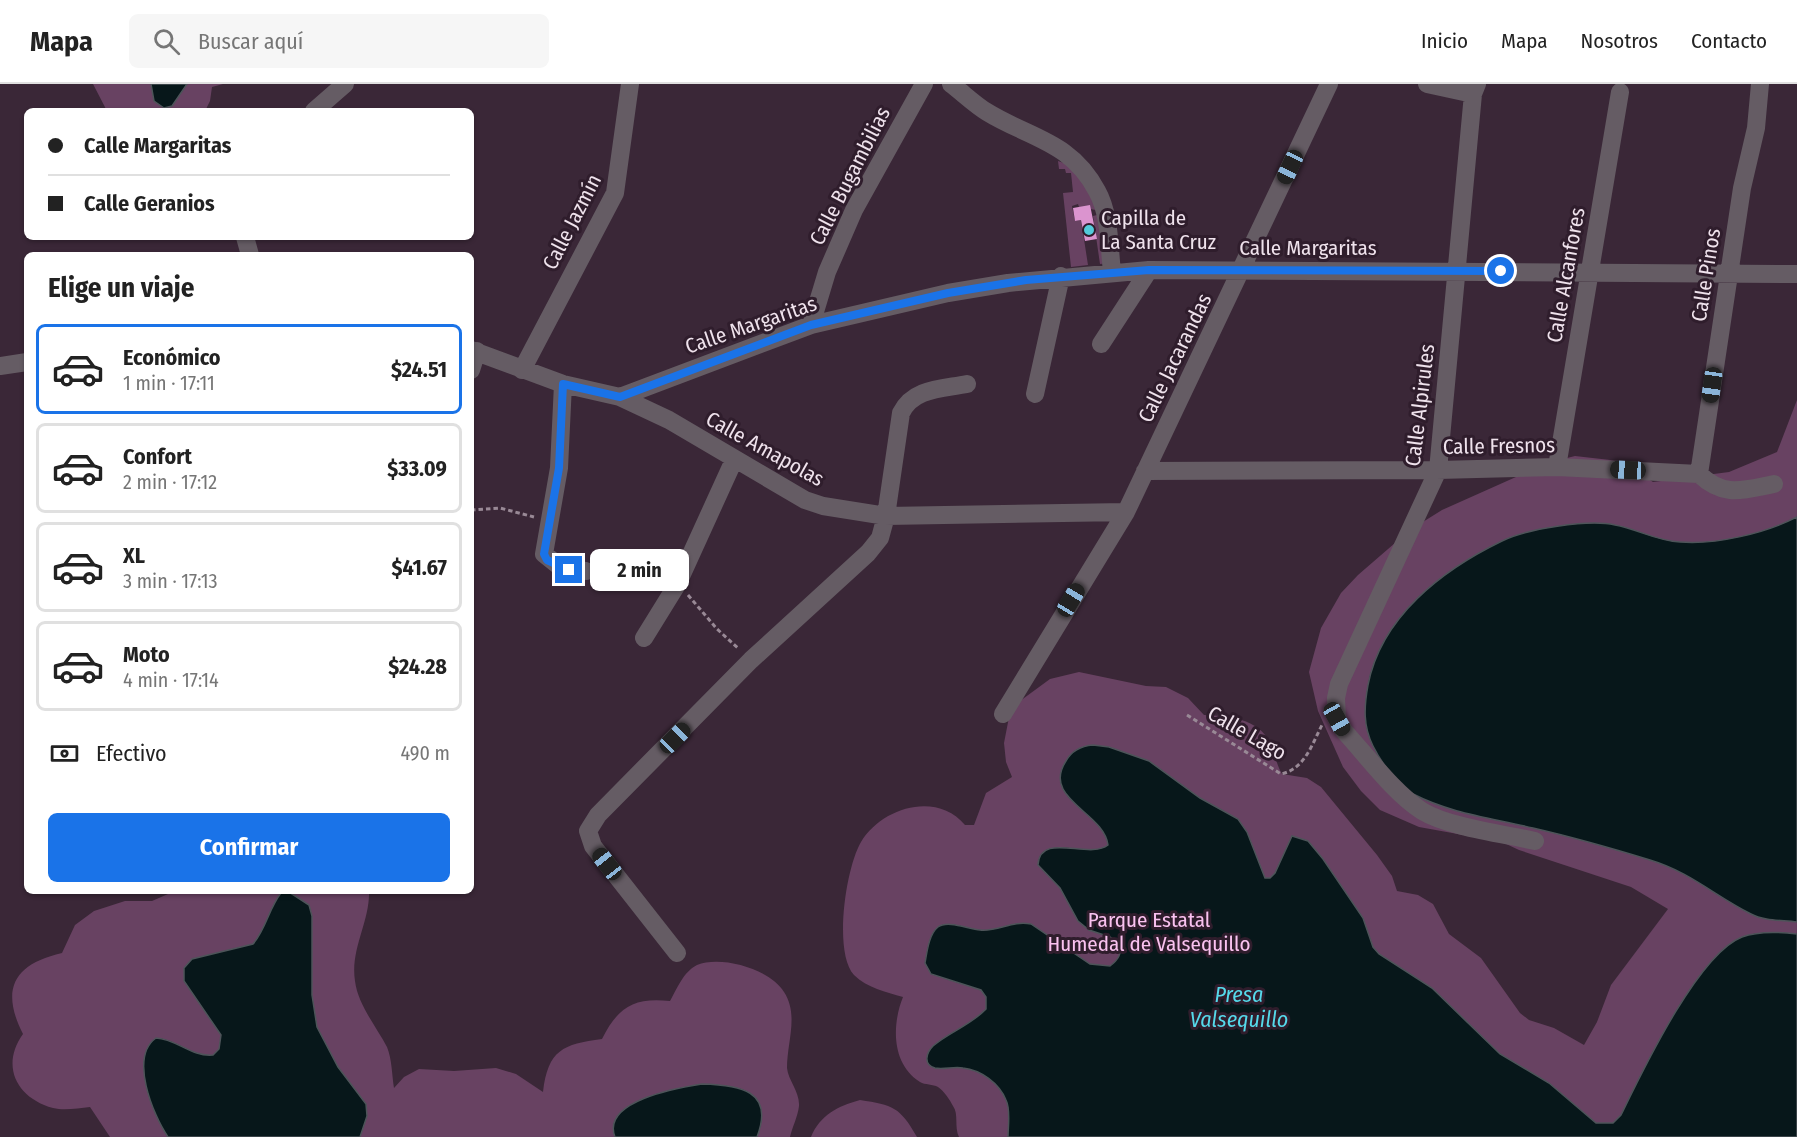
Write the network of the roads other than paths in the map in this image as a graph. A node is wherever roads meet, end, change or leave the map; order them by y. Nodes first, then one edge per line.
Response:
1 (345, 84) edge
2 (630, 84) edge
3 (924, 84) edge
4 (951, 84) edge
5 (1329, 84) edge
6 (1427, 84) edge
7 (1760, 84) edge
8 (1475, 89) edge
9 (1620, 92) dead end
10 (317, 108) edge
11 (1149, 270) junction
12 (1242, 271) junction
13 (1456, 271) junction
14 (1112, 272) junction
15 (1590, 272) junction
16 (1728, 274) junction
17 (1797, 274) edge
18 (1061, 276) junction
19 (811, 325) junction
20 (1101, 344) dead end
21 (474, 350) edge
22 (24, 362) edge
23 (0, 366) edge
24 (522, 370) junction
25 (563, 384) junction
26 (967, 384) dead end
27 (1035, 394) dead end
28 (620, 397) junction
29 (734, 460) junction
30 (1557, 467) junction
31 (1438, 470) junction
32 (1145, 471) junction
33 (1699, 474) junction
34 (1774, 484) dead end
35 (1126, 512) junction
36 (886, 516) junction
37 (586, 571) dead end
38 (644, 639) dead end
39 (1003, 714) dead end
40 (1534, 841) dead end
41 (677, 953) dead end

1 - 10 street
2 - 24 street, Calle Jazmín
3 - 19 street, Calle Bugambilias
4 - 14 street
5 - 12 street, Calle Jacarandas
6 - 8 street
7 - 16 street, Calle Pinos
8 - 13 street, Calle Alpirules
9 - 15 street, Calle Alcanfores
11 - 12 street, Calle Margaritas
11 - 14 street, Calle Margaritas
11 - 20 street
12 - 13 street, Calle Margaritas
12 - 32 street, Calle Jacarandas
13 - 15 street, Calle Margaritas
13 - 31 street, Calle Alpirules
14 - 18 street, Calle Margaritas
15 - 16 street, Calle Margaritas
15 - 30 street, Calle Alcanfores
16 - 17 street, Calle Margaritas
16 - 33 street, Calle Pinos
18 - 19 street, Calle Margaritas
18 - 27 street
19 - 28 street, Calle Margaritas
21 - 24 street, Calle Amapolas
22 - 23 street
24 - 25 street, Calle Amapolas
25 - 28 street, Calle Amapolas
25 - 37 street
26 - 36 street
28 - 29 street, Calle Amapolas
29 - 36 street, Calle Amapolas
29 - 38 street
30 - 31 street, Calle Fresnos
30 - 33 street, Calle Fresnos
31 - 32 street, Calle Fresnos
31 - 40 street, Calle Alpirules
32 - 35 street, Calle Jacarandas
33 - 34 street
35 - 36 street, Calle Amapolas
35 - 39 street, Calle Jacarandas
36 - 41 street

